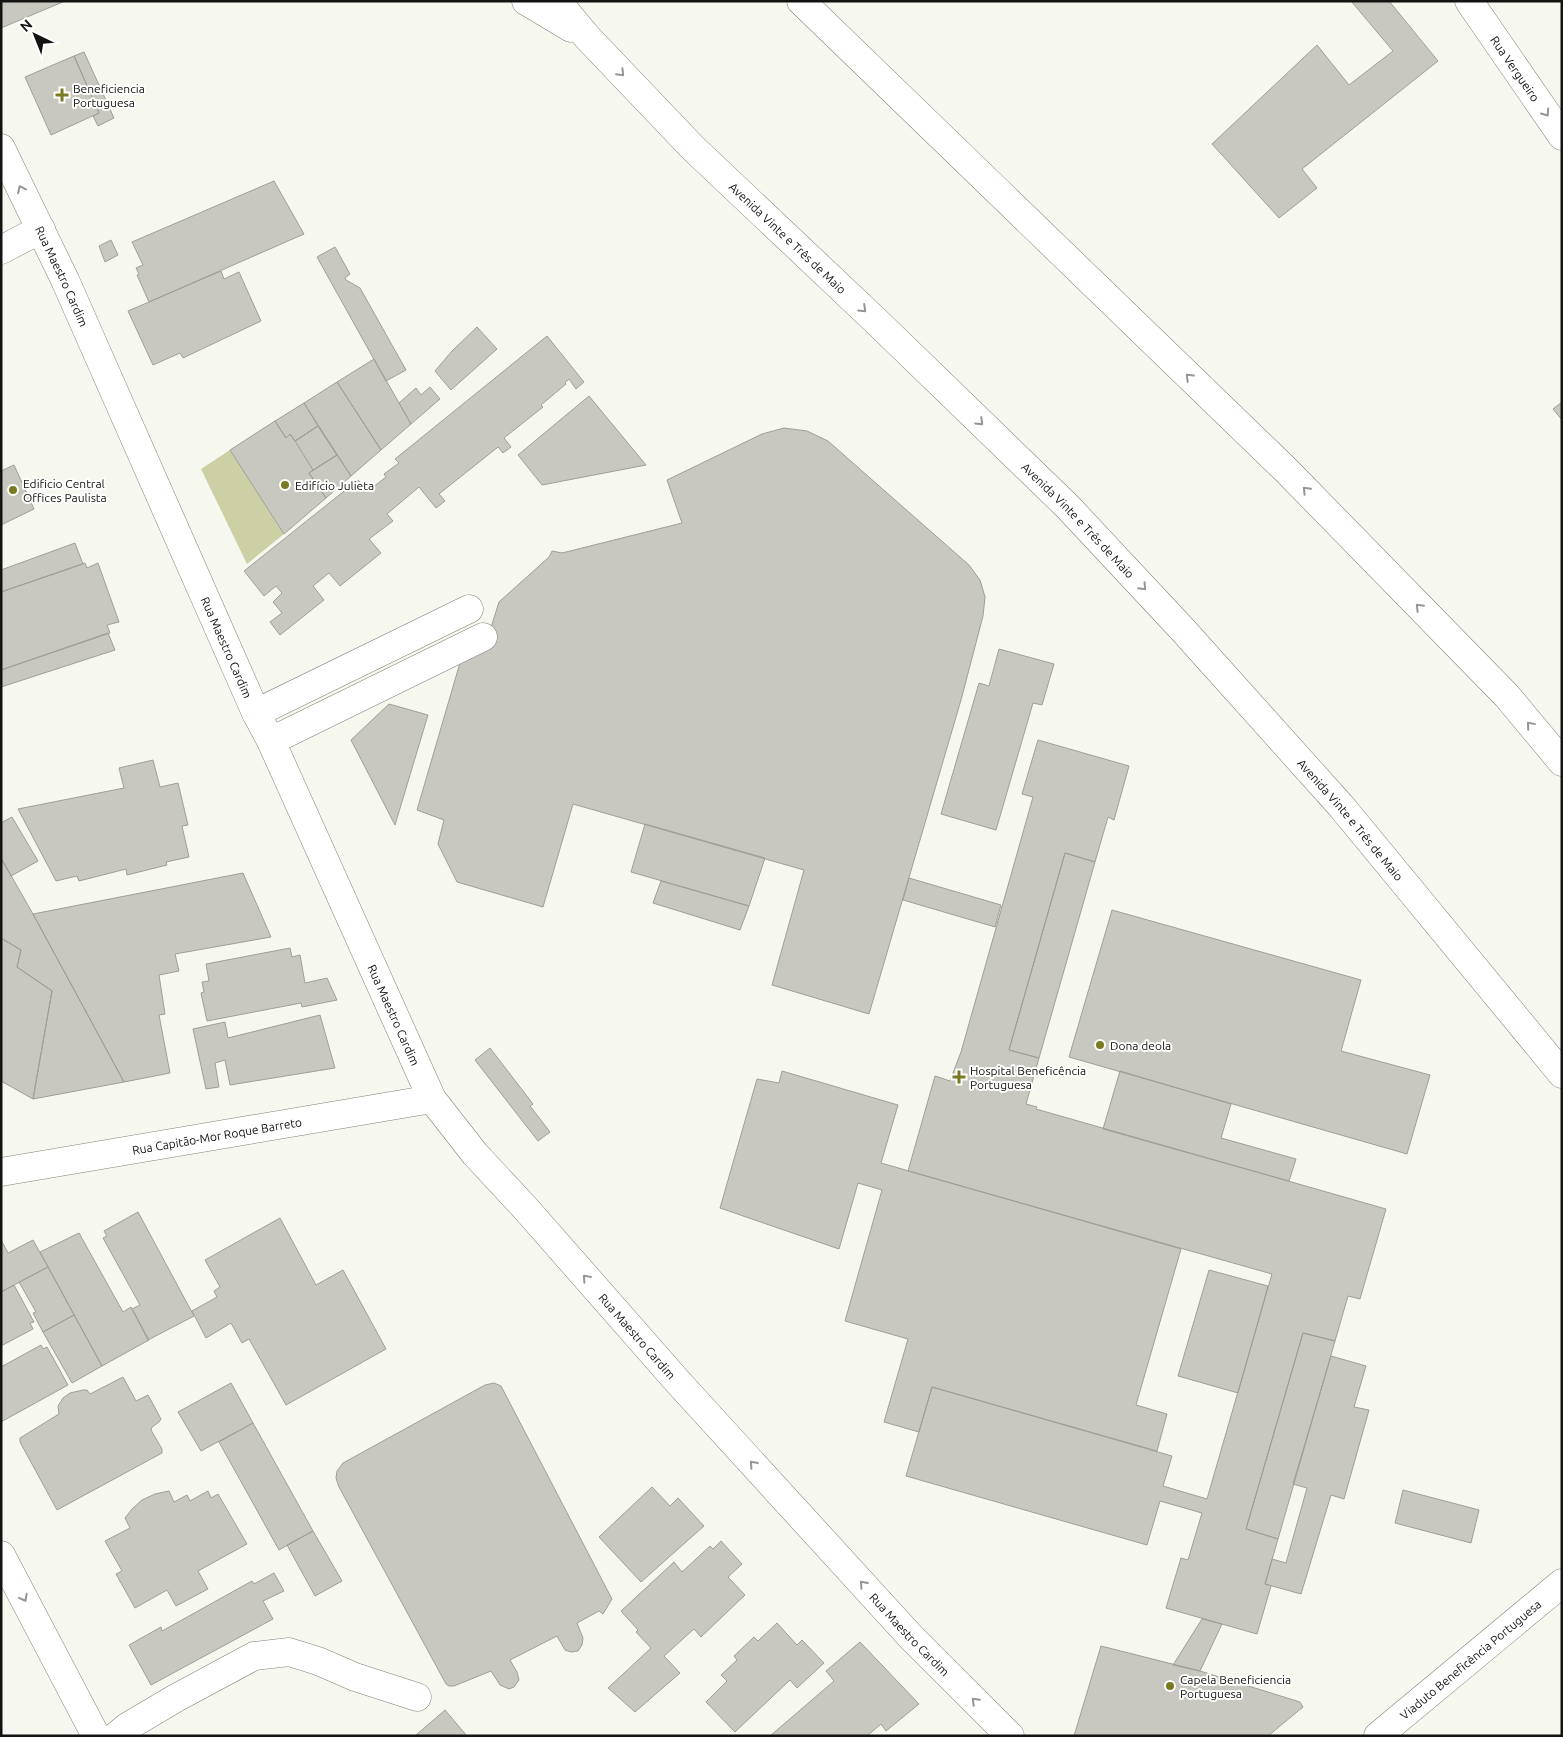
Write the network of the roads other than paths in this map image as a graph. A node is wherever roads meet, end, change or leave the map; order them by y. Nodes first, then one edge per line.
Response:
1 (526, 1) edge
2 (557, 1) edge
3 (801, 1) edge
4 (1469, 1) edge
5 (588, 38) junction
6 (1562, 136) edge
7 (1, 148) edge
8 (41, 230) junction
9 (1, 250) edge
10 (469, 610) dead end
11 (483, 637) dead end
12 (256, 713) junction
13 (271, 741) junction
14 (1562, 762) edge
15 (1562, 1074) edge
16 (432, 1099) junction
17 (1, 1172) edge
18 (1, 1555) edge
19 (1562, 1583) edge
20 (417, 1697) dead end
21 (96, 1736) edge
22 (116, 1736) edge
23 (1010, 1736) edge
24 (1378, 1736) edge

1 - 5 main road
2 - 5 main road, Avenida Vinte e Três de Maio
14 -> 3 main road
4 -> 6 main road, Rua Vergueiro
5 -> 15 main road, Avenida Vinte e Três de Maio
8 -> 7 main road, Rua Maestro Cardim
8 - 9 main road
8 - 12 main road, Rua Maestro Cardim
10 - 12 main road
11 - 13 main road
12 - 13 main road, Rua Maestro Cardim
13 - 16 main road, Rua Maestro Cardim
16 - 17 main road, Rua Capitão-Mor Roque Barreto
23 -> 16 main road, Rua Maestro Cardim
18 -> 21 main road
19 - 24 main road, Viaduto Beneficência Portuguesa
20 - 22 main road

